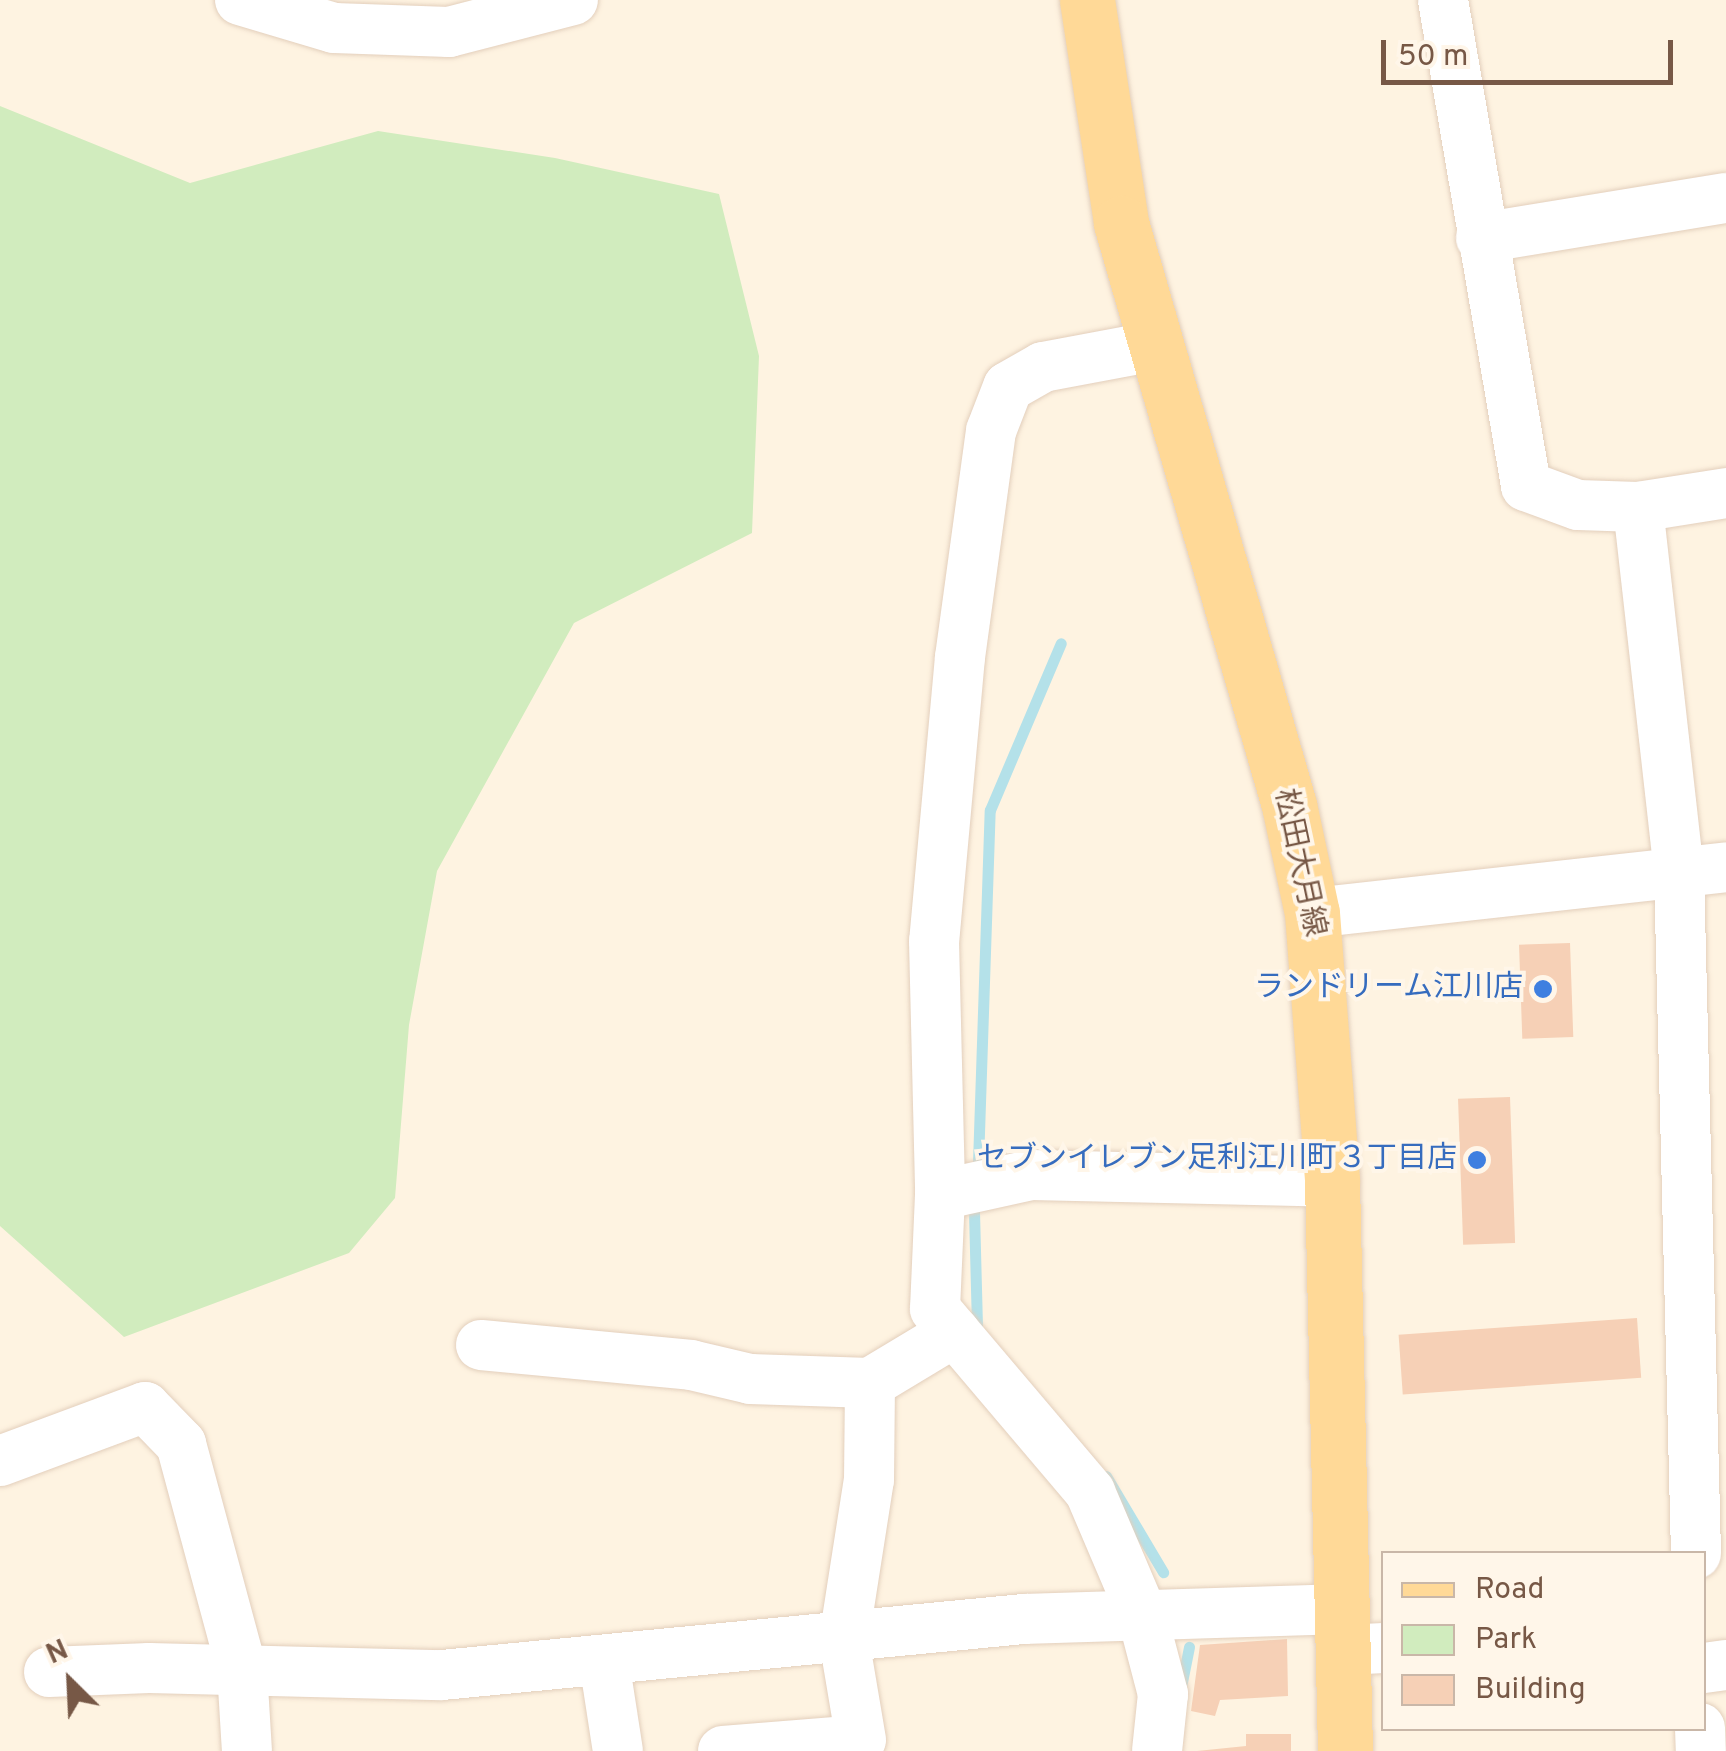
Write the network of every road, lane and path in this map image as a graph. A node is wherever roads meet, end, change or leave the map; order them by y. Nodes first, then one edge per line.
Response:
1 (240, 0) edge
2 (573, 0) edge
3 (1087, 0) edge
4 (1443, 0) edge
5 (1726, 198) edge
6 (1481, 238) junction
7 (1154, 346) junction
8 (1726, 492) edge
9 (1638, 507) junction
10 (1703, 870) edge
11 (1312, 913) junction
12 (1332, 1182) junction
13 (940, 1195) junction
14 (1708, 1285) edge
15 (955, 1332) junction
16 (481, 1345) dead end
17 (870, 1383) junction
18 (0, 1462) edge
19 (1696, 1551) edge
20 (1142, 1614) junction
21 (1357, 1636) edge
22 (844, 1639) junction
23 (604, 1661) junction
24 (242, 1670) junction
25 (49, 1672) dead end
26 (247, 1751) edge
27 (618, 1751) edge
28 (723, 1751) edge
29 (1156, 1751) edge
30 (1345, 1751) edge

1 - 2 street
3 - 7 main road, 松田大月線
4 - 6 street
5 - 6 street
6 - 9 street
7 - 11 main road, 松田大月線
7 - 13 street
8 - 9 street
9 - 10 street
10 - 11 street
10 - 14 street
11 - 12 main road, 松田大月線
12 - 13 street
12 - 21 main road, 松田大月線
13 - 15 street
14 - 19 street
15 - 17 street
15 - 20 street
16 - 17 street
17 - 22 street
18 - 24 street
20 - 21 street
20 - 22 street
20 - 29 street
21 - 30 main road, 松田大月線
22 - 23 street
22 - 28 street
23 - 24 street
23 - 27 street
24 - 25 street
24 - 26 street

